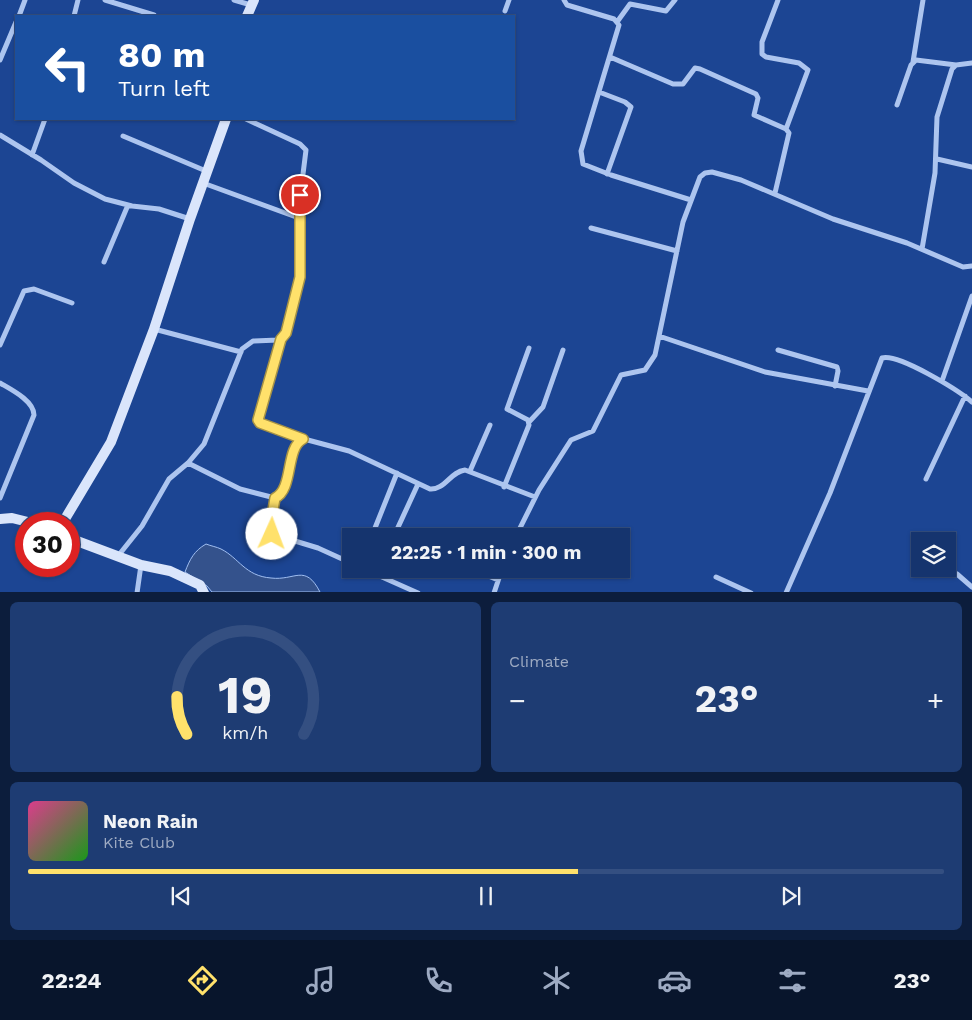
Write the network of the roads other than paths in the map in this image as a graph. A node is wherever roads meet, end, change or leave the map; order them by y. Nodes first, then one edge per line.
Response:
1 (25, 0) edge
2 (78, 0) edge
3 (105, 0) edge
4 (234, 0) edge
5 (508, 0) edge
6 (564, 0) edge
7 (675, 0) edge
8 (778, 0) edge
9 (922, 0) edge
10 (253, 3) edge
11 (505, 11) dead end
12 (19, 15) edge
13 (74, 15) edge
14 (154, 15) edge
15 (247, 15) edge
16 (618, 22) junction
17 (15, 24) edge
18 (610, 57) junction
19 (0, 60) edge
20 (913, 62) junction
21 (972, 63) edge
22 (956, 65) junction
23 (599, 92) junction
24 (897, 105) dead end
25 (45, 120) edge
26 (226, 120) edge
27 (248, 120) edge
28 (786, 130) junction
29 (0, 136) edge
30 (123, 136) dead end
31 (32, 154) junction
32 (937, 160) junction
33 (972, 166) edge
34 (206, 171) junction
35 (607, 174) junction
36 (202, 182) junction
37 (775, 194) junction
38 (691, 200) junction
39 (128, 206) junction
40 (299, 218) junction
41 (190, 219) junction
42 (591, 228) dead end
43 (922, 249) junction
44 (677, 251) junction
45 (104, 262) dead end
46 (972, 266) edge
47 (972, 296) edge
48 (72, 303) dead end
49 (154, 329) junction
50 (659, 336) junction
51 (281, 339) junction
52 (0, 345) edge
53 (528, 348) dead end
54 (563, 350) dead end
55 (778, 350) dead end
56 (241, 352) junction
57 (942, 381) junction
58 (0, 383) edge
59 (835, 386) junction
60 (868, 391) junction
61 (966, 396) junction
62 (972, 402) edge
63 (529, 422) junction
64 (490, 425) dead end
65 (303, 439) junction
66 (188, 463) junction
67 (470, 471) junction
68 (397, 474) junction
69 (926, 479) dead end
70 (418, 484) junction
71 (504, 486) junction
72 (535, 497) junction
73 (0, 498) edge
74 (275, 498) junction
75 (69, 512) edge
76 (15, 519) edge
77 (0, 520) edge
78 (375, 528) dead end
79 (398, 528) edge
80 (520, 528) edge
81 (80, 542) edge
82 (118, 556) junction
83 (342, 559) edge
84 (141, 565) junction
85 (957, 574) dead end
86 (716, 577) dead end
87 (385, 578) edge
88 (493, 578) edge
89 (498, 580) joint
90 (972, 587) edge
91 (137, 592) edge
92 (204, 592) edge
93 (418, 592) edge
94 (494, 592) edge
95 (751, 592) edge
96 (787, 592) edge

1 - 12 street
2 - 13 street
3 - 14 street
4 - 10 street
5 - 11 street
6 - 16 street
7 - 16 street
8 - 28 street
9 - 20 street
10 - 15 street
16 - 18 street
17 - 19 street
18 - 23 street
18 - 28 street
20 - 22 street
20 - 24 street
21 - 22 street
22 - 32 street
23 - 35 street
23 - 35 street
25 - 31 street
26 - 34 street
27 - 40 street
28 - 37 street
29 - 31 street
30 - 34 street
31 - 39 street
32 - 33 street
32 - 43 street
34 - 36 street
35 - 38 street
36 - 40 street
36 - 41 street
37 - 38 street
37 - 43 street
38 - 44 street
39 - 41 street
39 - 45 street
40 - 51 street
41 - 49 street
42 - 44 street
43 - 46 street
44 - 50 street
47 - 57 street
48 - 52 street
49 - 56 street
49 - 75 street
50 - 59 street
50 - 72 street
51 - 56 street
51 - 65 street
53 - 63 street
54 - 63 street
55 - 59 street
56 - 66 street
57 - 60 street
57 - 61 street
58 - 73 street
59 - 60 street
60 - 96 street
61 - 62 street
61 - 69 street
63 - 71 street
64 - 67 street
65 - 68 street
65 - 74 street
66 - 74 street
66 - 82 street
67 - 70 street
67 - 71 street
68 - 70 street
68 - 78 street
70 - 79 street
71 - 72 street
72 - 80 street
74 - 83 street
76 - 77 street
81 - 82 street
82 - 84 street
84 - 91 street
84 - 92 street
85 - 90 street
86 - 95 street
87 - 93 street
88 - 89 street
89 - 94 street

